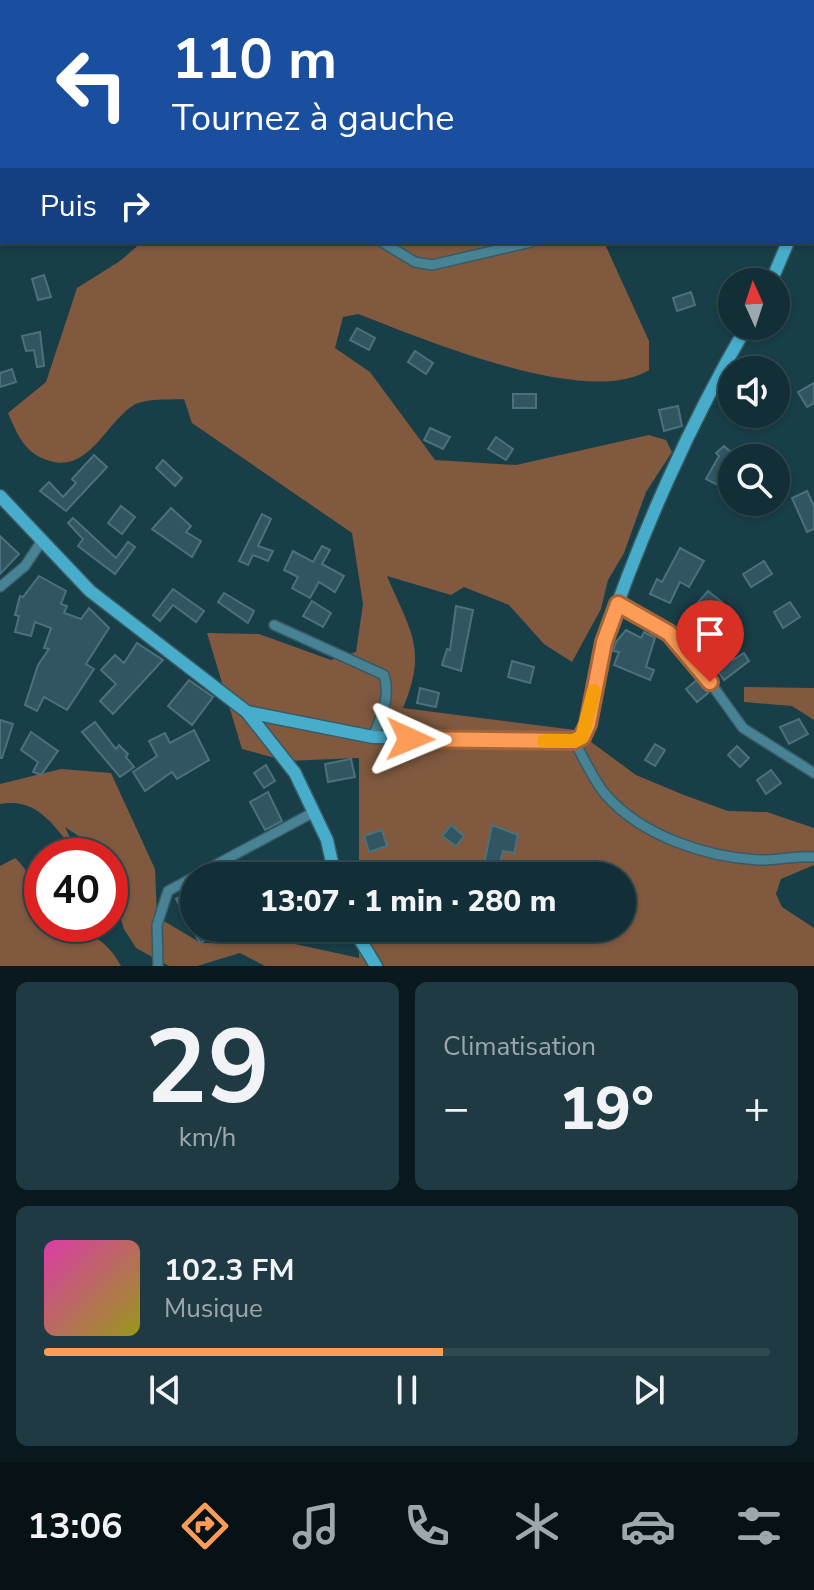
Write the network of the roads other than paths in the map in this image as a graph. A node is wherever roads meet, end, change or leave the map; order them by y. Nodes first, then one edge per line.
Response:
1 (385, 244) edge
2 (522, 244) edge
3 (787, 244) edge
4 (777, 268) edge
5 (740, 340) edge
6 (0, 496) edge
7 (41, 542) junction
8 (0, 587) edge
9 (618, 604) junction
10 (274, 625) dead end
11 (247, 712) junction
12 (373, 737) junction
13 (574, 741) junction
14 (814, 773) edge
15 (314, 812) junction
16 (814, 857) edge
17 (220, 862) edge
18 (332, 862) edge
19 (180, 884) edge
20 (361, 942) edge
21 (158, 966) edge
22 (376, 966) edge

1 - 2 street
3 - 4 street
5 - 9 street
6 - 7 street
7 - 8 street
7 - 11 street
9 - 13 street
9 - 14 street
10 - 12 street
11 - 12 street
11 - 15 street
12 - 13 street
13 - 16 street
15 - 17 street
15 - 18 street
19 - 21 street
20 - 22 street

